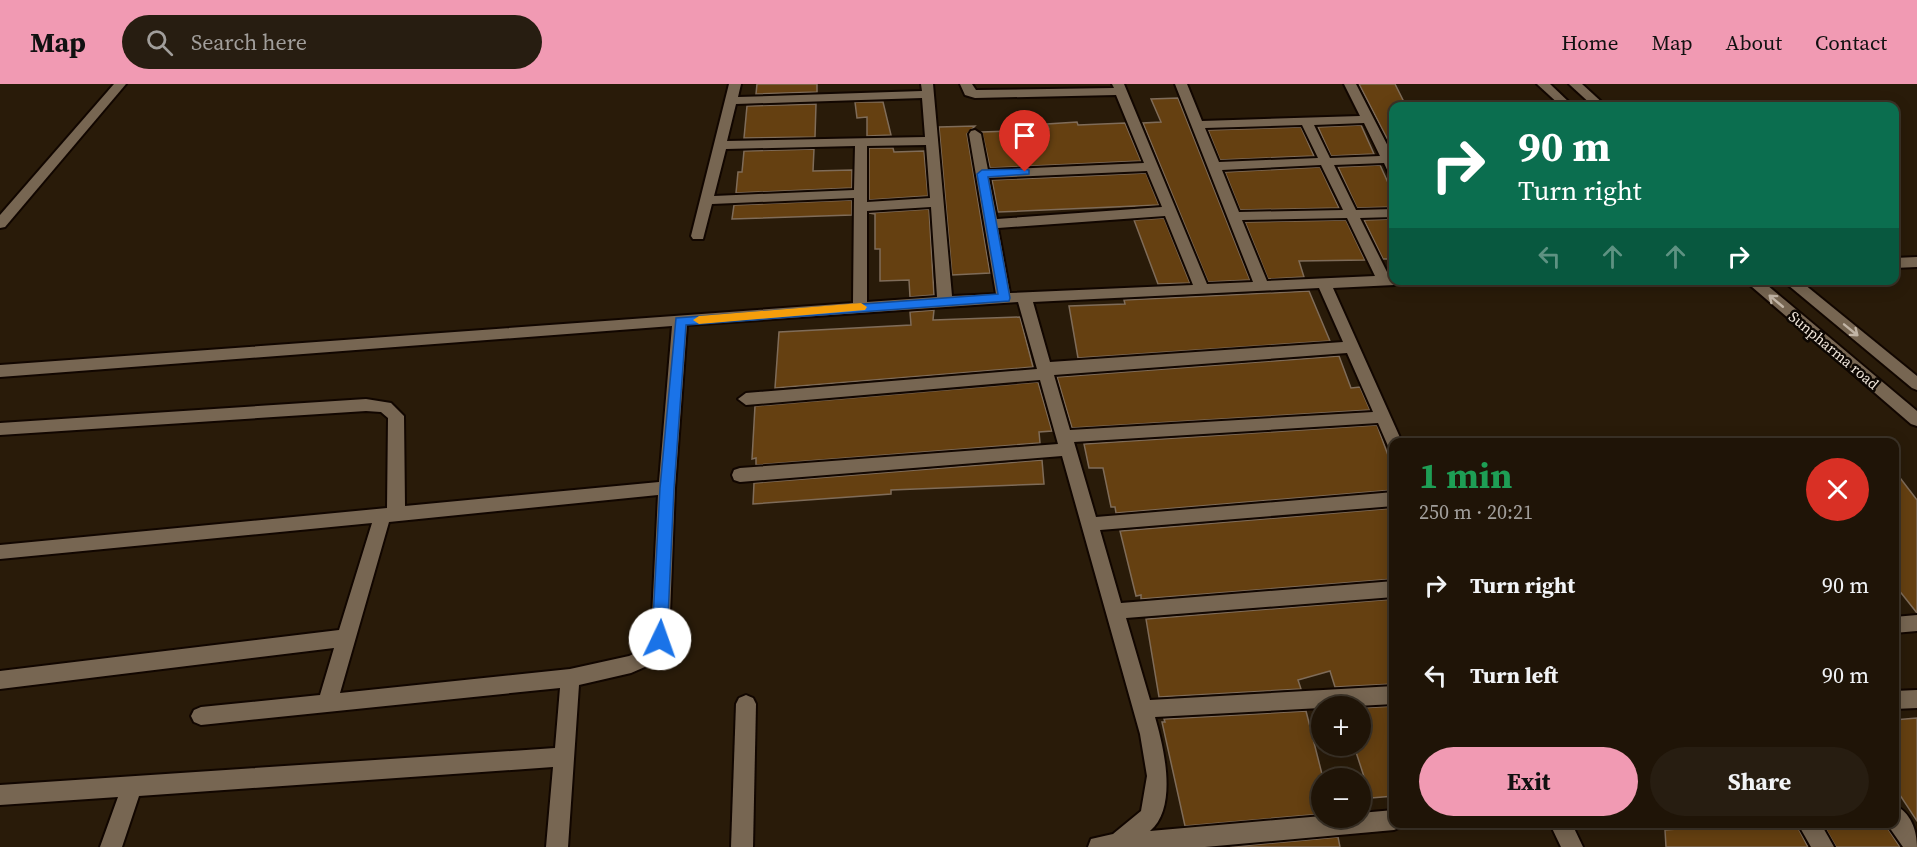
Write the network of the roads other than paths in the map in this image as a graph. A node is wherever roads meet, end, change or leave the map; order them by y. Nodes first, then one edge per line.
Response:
1 (120, 84) edge
2 (735, 84) edge
3 (966, 84) edge
4 (1181, 84) edge
5 (1350, 84) edge
6 (1543, 84) edge
7 (1575, 84) edge
8 (1120, 88) edge
9 (928, 89) edge
10 (731, 101) junction
11 (1563, 102) edge
12 (1595, 102) edge
13 (1367, 119) junction
14 (1306, 121) junction
15 (1197, 124) junction
16 (975, 134) dead end
17 (932, 141) junction
18 (861, 142) junction
19 (720, 145) junction
20 (1389, 161) edge
21 (1326, 162) junction
22 (1389, 165) edge
23 (1214, 166) junction
24 (1152, 167) junction
25 (982, 174) junction
26 (707, 200) junction
27 (861, 200) junction
28 (938, 202) junction
29 (1170, 211) junction
30 (1389, 213) edge
31 (1352, 214) junction
32 (1234, 216) junction
33 (0, 224) edge
34 (991, 224) junction
35 (698, 236) dead end
36 (1917, 262) edge
37 (1899, 263) edge
38 (1389, 280) edge
39 (1324, 283) junction
40 (1757, 285) edge
41 (1795, 285) edge
42 (1262, 286) junction
43 (1202, 289) junction
44 (1024, 297) junction
45 (1004, 298) junction
46 (945, 301) junction
47 (860, 308) junction
48 (680, 321) junction
49 (1352, 347) junction
50 (0, 371) edge
51 (1046, 371) junction
52 (1917, 384) edge
53 (746, 399) dead end
54 (1383, 417) junction
55 (1917, 420) edge
56 (0, 429) edge
57 (1392, 438) edge
58 (1066, 443) junction
59 (740, 475) dead end
60 (667, 488) junction
61 (1389, 499) edge
62 (390, 513) junction
63 (1090, 524) junction
64 (0, 552) edge
65 (1389, 590) edge
66 (1115, 611) junction
67 (1917, 623) edge
68 (1899, 625) edge
69 (345, 638) junction
70 (570, 678) junction
71 (0, 680) edge
72 (1389, 695) edge
73 (1917, 699) edge
74 (1899, 700) edge
75 (327, 703) junction
76 (746, 704) dead end
77 (1143, 709) junction
78 (201, 716) dead end
79 (564, 757) junction
80 (132, 787) junction
81 (0, 795) edge
82 (1389, 820) edge
83 (1899, 823) edge
84 (1563, 828) edge
85 (1811, 828) edge
86 (1109, 846) edge
87 (111, 847) edge
88 (557, 847) edge
89 (742, 847) edge
90 (1572, 847) edge
91 (1823, 847) edge
92 (1915, 847) edge

1 - 33 street
2 - 10 street
3 - 8 street
4 - 15 street
5 - 13 street
6 - 11 street
7 - 12 street
8 - 24 street
9 - 10 street
9 - 17 street
10 - 19 street
13 - 14 street
13 - 20 street
14 - 15 street
14 - 21 street
15 - 23 street
16 - 25 street
17 - 18 street
17 - 28 street
18 - 19 street
18 - 27 street
19 - 26 street
21 - 22 street
21 - 23 street
21 - 31 street
23 - 32 street
24 - 25 street
24 - 29 street
25 - 34 street
26 - 27 street
26 - 35 street
27 - 28 street
27 - 47 street
28 - 46 street
29 - 34 street
29 - 43 street
30 - 31 street
31 - 32 street
31 - 38 street
32 - 42 street
34 - 45 street
36 - 37 street
38 - 39 street
39 - 42 street
39 - 49 street
55 -> 40 street, Sunpharma road
41 -> 52 street, Sunpharma road
42 - 43 street
43 - 44 street
44 - 45 street
44 - 51 street
45 - 46 street
46 - 47 street
47 - 48 street
48 - 50 street
48 - 60 street
49 - 51 street
49 - 54 street
51 - 53 street
51 - 58 street
54 - 57 street
54 - 58 street
56 - 62 street
58 - 59 street
58 - 63 street
60 - 62 street
60 - 70 street
61 - 63 street
62 - 64 street
62 - 69 street
63 - 66 street
65 - 66 street
66 - 77 street
67 - 68 street
69 - 71 street
69 - 75 street
70 - 75 street
70 - 79 street
72 - 77 street
73 - 74 street
75 - 78 street
76 - 89 street
77 - 86 street
79 - 80 street
79 - 88 street
80 - 81 street
80 - 87 street
82 - 86 street
83 - 92 street
84 - 90 street
85 - 91 street

